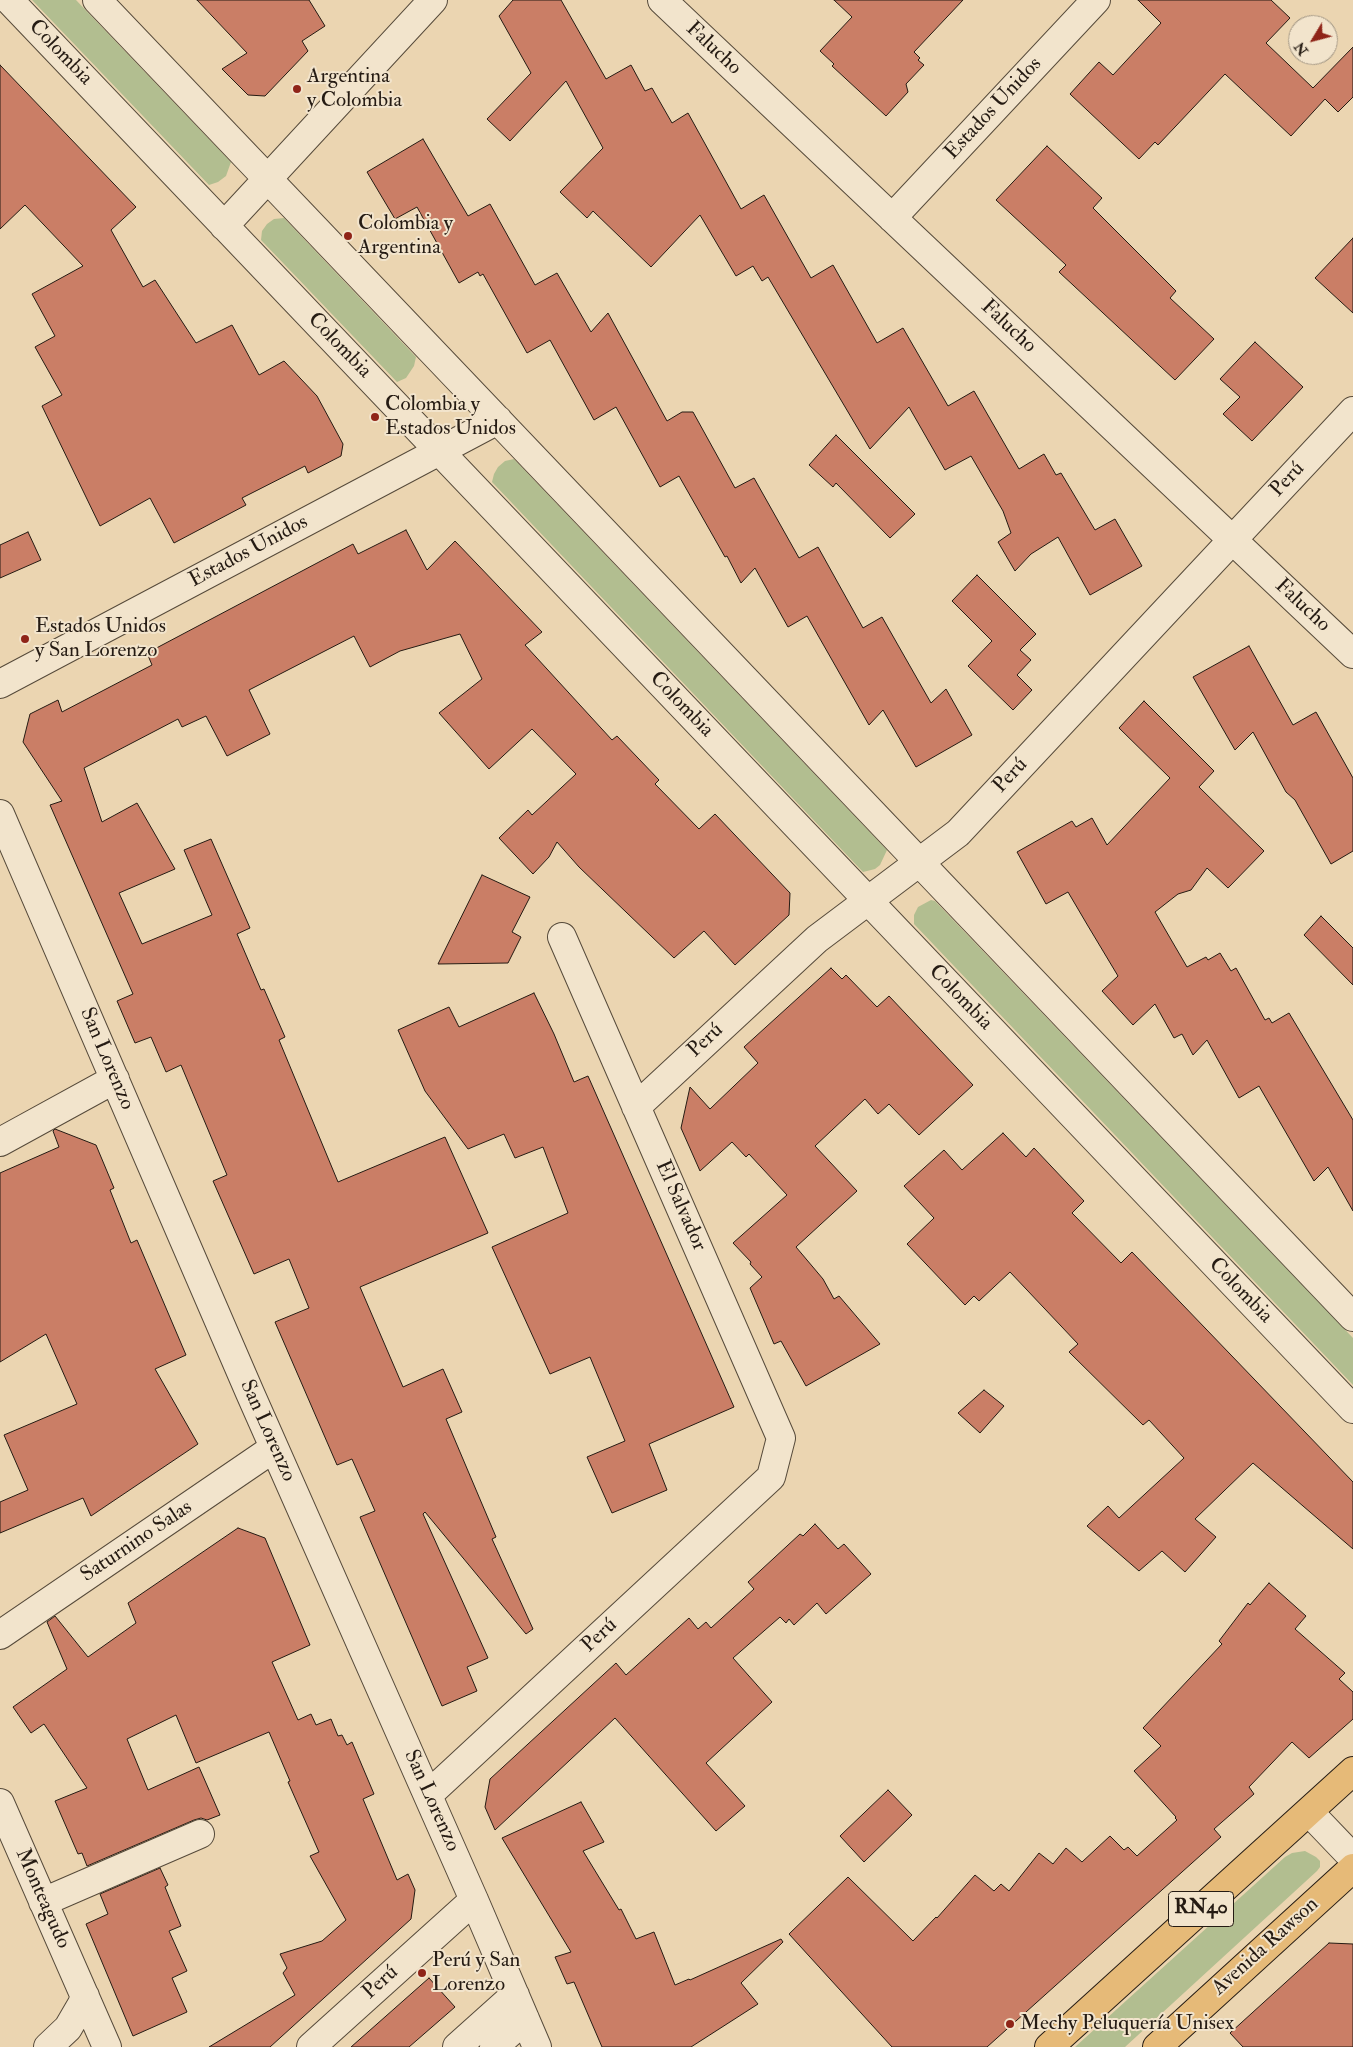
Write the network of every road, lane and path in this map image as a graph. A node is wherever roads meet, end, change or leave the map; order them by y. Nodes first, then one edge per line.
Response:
1 (9, 0) edge
2 (97, 0) edge
3 (433, 0) edge
4 (662, 0) edge
5 (1096, 0) edge
6 (268, 179) junction
7 (892, 218) junction
8 (224, 226) junction
9 (1353, 410) edge
10 (498, 420) junction
11 (439, 451) junction
12 (1232, 540) junction
13 (1353, 654) edge
14 (0, 684) edge
15 (0, 814) edge
16 (919, 862) junction
17 (868, 900) junction
18 (562, 937) dead end
19 (114, 1079) junction
20 (636, 1107) junction
21 (0, 1142) edge
22 (1353, 1317) edge
23 (1353, 1409) edge
24 (274, 1448) junction
25 (771, 1478) joint
26 (0, 1635) edge
27 (1353, 1771) edge
28 (428, 1795) junction
29 (0, 1802) edge
30 (1309, 1812) junction
31 (200, 1834) dead end
32 (1353, 1858) edge
33 (1353, 1868) edge
34 (474, 1900) junction
35 (43, 1902) junction
36 (85, 1996) junction
37 (520, 2007) junction
38 (48, 2047) edge
39 (107, 2047) edge
40 (311, 2047) edge
41 (457, 2047) edge
42 (494, 2047) edge
43 (537, 2047) edge
44 (1049, 2047) edge
45 (1157, 2047) edge

1 - 8 street, Colombia
2 - 6 street
3 - 6 street
4 - 7 street, Falucho
5 - 7 street, Estados Unidos
6 - 8 street
6 - 10 street
7 - 12 street, Falucho
8 - 11 street, Colombia
9 - 12 street, Perú
10 - 11 street, Estados Unidos
10 - 16 street
11 - 14 street, Estados Unidos
11 - 17 street, Colombia
12 - 13 street, Falucho
12 - 16 street, Perú
15 - 19 street, San Lorenzo
16 - 17 street, Perú
16 - 22 street
17 - 20 street, Perú
17 - 23 street, Colombia
18 - 20 street, El Salvador
19 - 21 street
19 - 24 street, San Lorenzo
20 - 25 street, El Salvador
24 - 26 street, Saturnino Salas
24 - 28 street, San Lorenzo
25 - 28 street, Perú
27 - 30 main road, RN40
28 - 34 street, San Lorenzo
29 - 35 street, Monteagudo
30 - 32 street
30 - 44 main road, RN40
31 - 35 street
33 - 45 main road, Avenida Rawson
34 - 37 street, San Lorenzo
34 - 40 street, Perú
35 - 36 street, Monteagudo
36 - 38 street
36 - 39 street, Monteagudo
37 - 41 street
37 - 42 street
37 - 43 street, San Lorenzo

